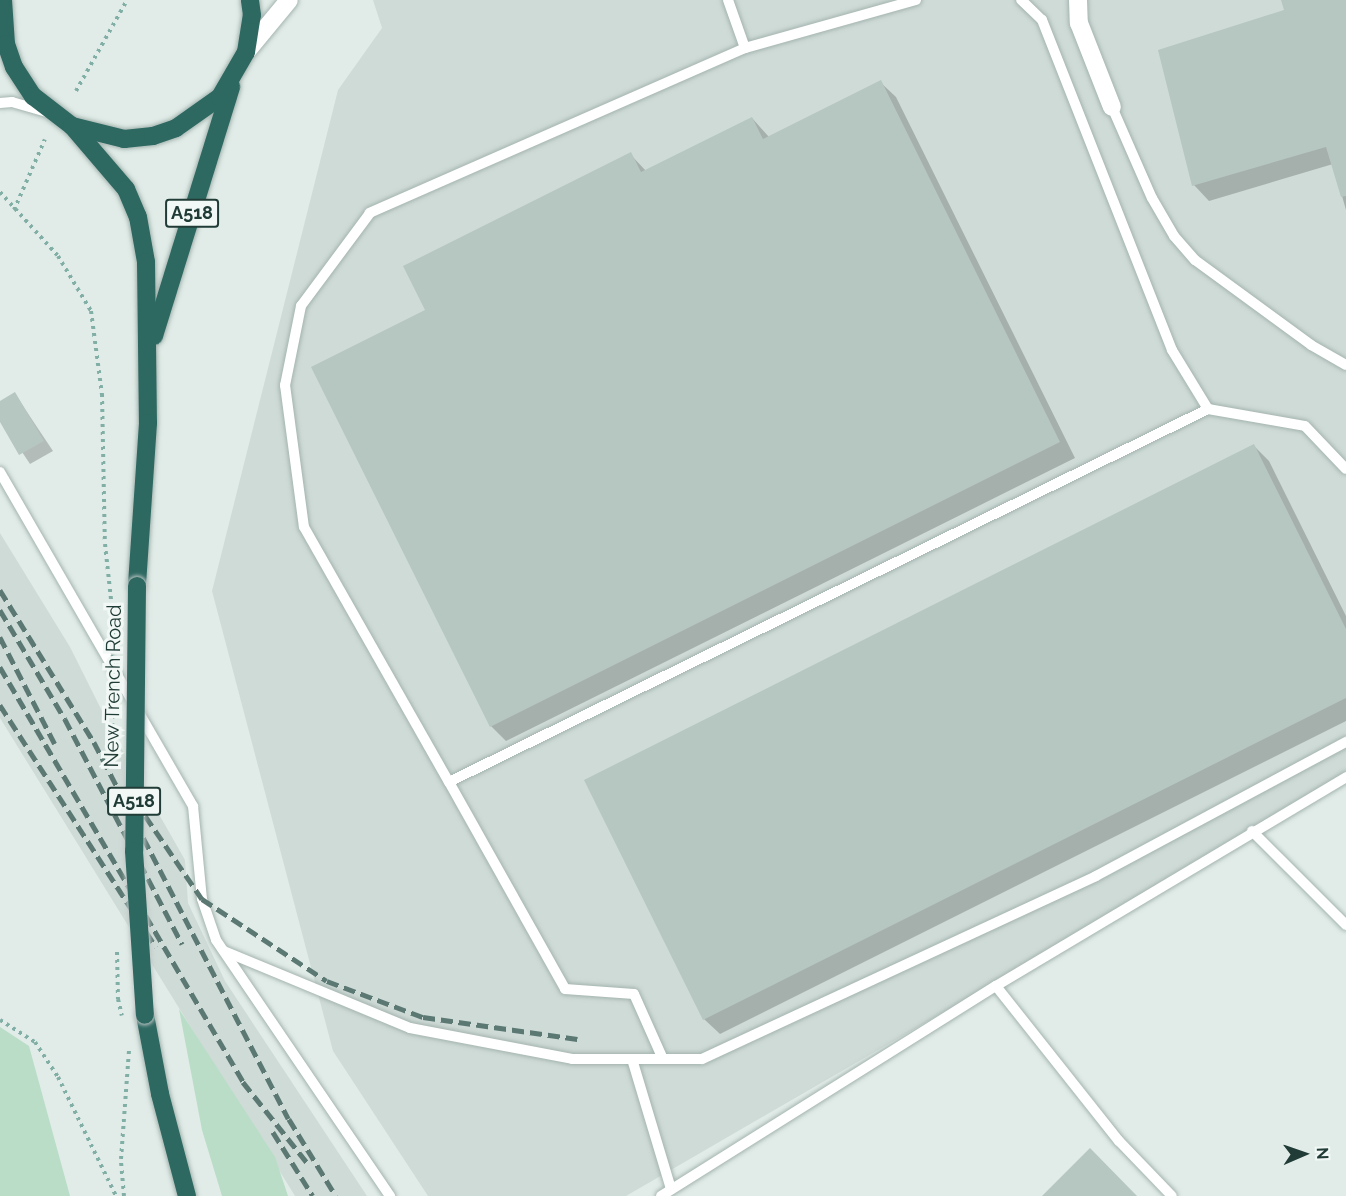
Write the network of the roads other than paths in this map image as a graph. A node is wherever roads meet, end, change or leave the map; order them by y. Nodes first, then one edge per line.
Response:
1 (250, 0) edge
2 (289, 0) edge
3 (728, 0) edge
4 (916, 0) edge
5 (1021, 0) edge
6 (1078, 0) edge
7 (2, 14) edge
8 (745, 48) junction
9 (246, 52) junction
10 (235, 75) junction
11 (0, 104) edge
12 (1112, 106) joint
13 (51, 113) junction
14 (72, 126) junction
15 (149, 352) junction
16 (1346, 365) edge
17 (1208, 409) junction
18 (1346, 469) edge
19 (0, 472) edge
20 (1346, 742) edge
21 (1346, 777) edge
22 (449, 782) junction
23 (1252, 831) junction
24 (1346, 925) edge
25 (224, 951) junction
26 (996, 986) junction
27 (632, 1059) junction
28 (663, 1059) junction
29 (671, 1189) junction
30 (187, 1196) edge
31 (390, 1196) edge
32 (661, 1196) edge
33 (1172, 1196) edge

1 - 9 highway
2 - 9 street
3 - 8 lane
4 - 8 lane
5 - 17 lane
6 - 12 street
7 - 13 highway
8 - 22 lane
9 - 10 highway
10 - 14 highway
10 - 15 highway, New Trench Road / A518
11 - 13 lane
12 - 16 lane
13 - 14 highway
14 - 15 highway, New Trench Road / A518
15 - 30 highway, New Trench Road / A518, bridge
17 - 18 lane
17 - 22 lane
19 - 25 lane
20 - 28 lane
21 - 23 lane
22 - 28 lane
23 - 24 lane
23 - 26 lane
25 - 27 lane
25 - 31 lane
26 - 29 lane
26 - 33 lane
27 - 28 lane
27 - 29 lane
29 - 32 lane

